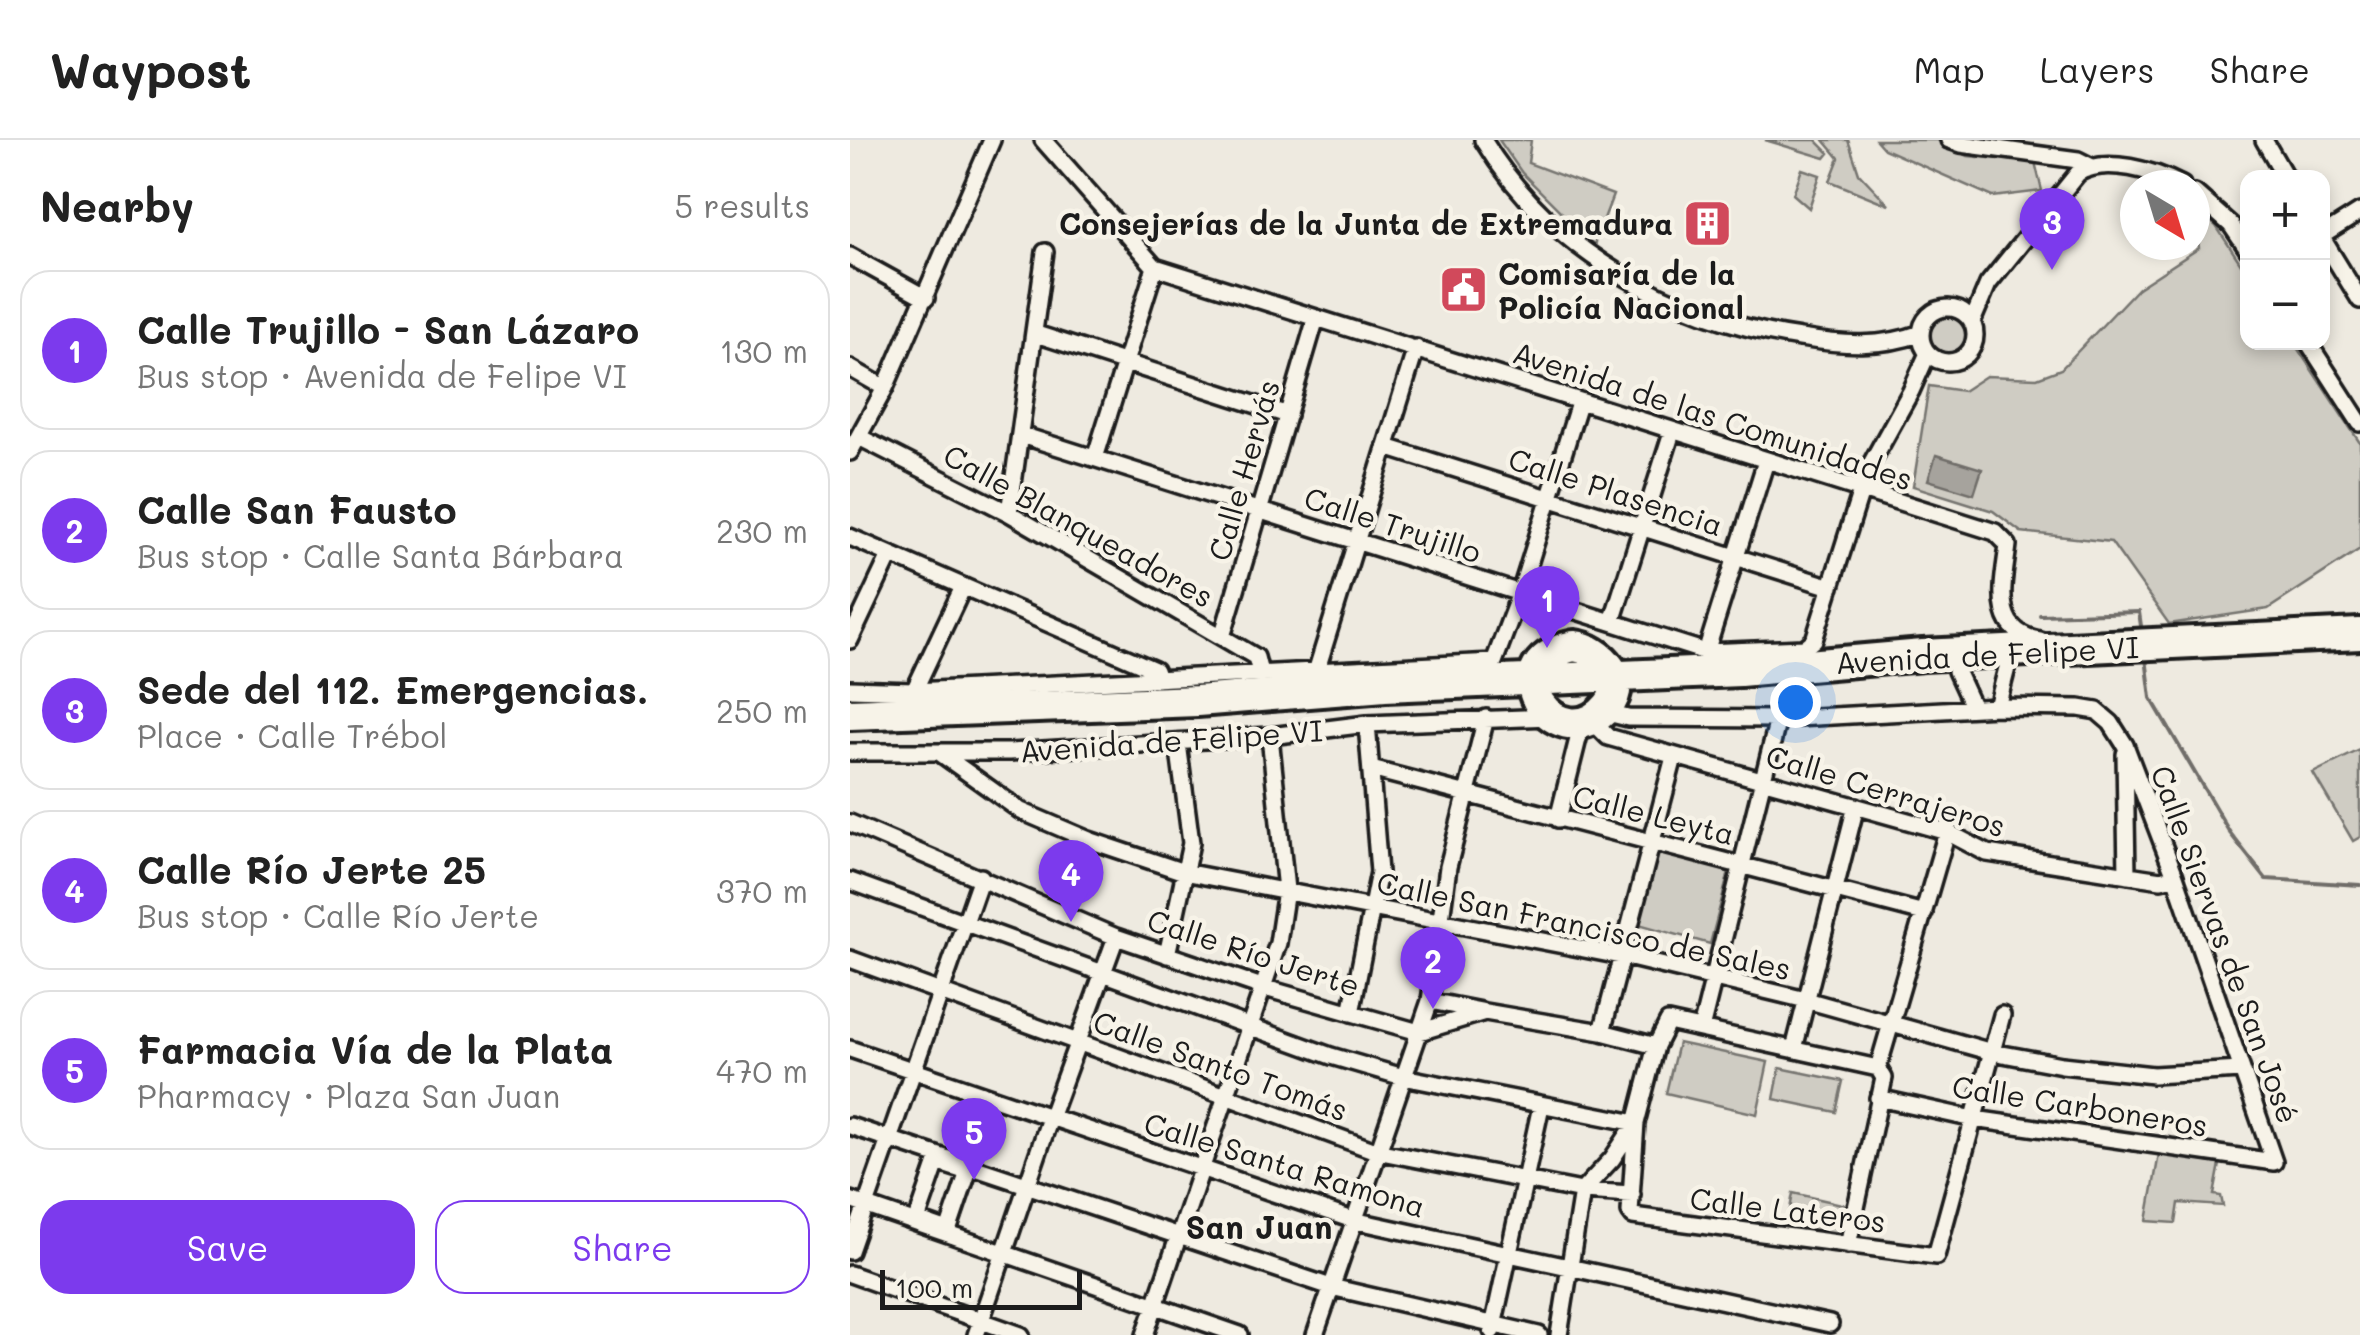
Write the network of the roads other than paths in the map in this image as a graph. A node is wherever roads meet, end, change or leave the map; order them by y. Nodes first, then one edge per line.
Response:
1 (992, 140) edge
2 (1043, 140) edge
3 (1484, 140) edge
4 (1949, 140) edge
5 (2264, 140) edge
6 (2090, 166) junction
7 (2135, 170) edge
8 (2281, 170) edge
9 (2210, 206) edge
10 (2360, 212) edge
11 (2330, 232) edge
12 (2240, 238) edge
13 (2330, 250) edge
14 (1045, 252) dead end
15 (850, 256) edge
16 (1155, 268) junction
17 (1988, 284) junction
18 (926, 298) junction
19 (2360, 300) edge
20 (1954, 309) junction
21 (1316, 318) junction
22 (1972, 322) junction
23 (1036, 334) junction
24 (1416, 348) junction
25 (1929, 349) junction
26 (2313, 350) edge
27 (1126, 363) junction
28 (850, 368) edge
29 (885, 388) junction
30 (1579, 403) junction
31 (1288, 415) junction
32 (2360, 423) edge
33 (1672, 432) junction
34 (1020, 435) junction
35 (859, 437) junction
36 (1386, 446) junction
37 (850, 452) edge
38 (1094, 458) junction
39 (1766, 461) junction
40 (1860, 490) junction
41 (1550, 498) junction
42 (1260, 510) junction
43 (1009, 513) junction
44 (1642, 528) junction
45 (850, 537) edge
46 (1356, 541) junction
47 (890, 554) junction
48 (1736, 558) junction
49 (963, 586) junction
50 (1830, 587) junction
51 (1520, 593) junction
52 (1582, 612) junction
53 (1612, 622) junction
54 (2360, 634) edge
55 (1222, 637) junction
56 (850, 640) edge
57 (1574, 646) junction
58 (1706, 652) junction
59 (2149, 652) junction
60 (2360, 653) edge
61 (2007, 668) junction
62 (1317, 669) junction
63 (1956, 671) junction
64 (1260, 673) junction
65 (1158, 679) junction
66 (850, 690) edge
67 (914, 691) junction
68 (1540, 698) junction
69 (1601, 705) junction
70 (1997, 707) junction
71 (1973, 708) junction
72 (850, 715) edge
73 (1486, 718) junction
74 (1778, 718) junction
75 (1367, 724) junction
76 (850, 734) edge
77 (1270, 736) junction
78 (1178, 742) junction
79 (2125, 744) junction
80 (850, 752) edge
81 (940, 753) junction
82 (1674, 757) junction
83 (1370, 769) junction
84 (1764, 782) junction
85 (1466, 796) junction
86 (1856, 806) junction
87 (1558, 819) junction
88 (850, 823) edge
89 (1947, 832) junction
90 (1651, 842) junction
91 (1742, 864) junction
92 (1184, 872) junction
93 (2127, 875) junction
94 (2175, 876) junction
95 (981, 878) junction
96 (850, 882) edge
97 (1286, 890) junction
98 (1834, 890) junction
99 (1374, 908) junction
100 (1924, 913) junction
101 (1442, 923) junction
102 (964, 925) junction
103 (1116, 937) junction
104 (1168, 955) junction
105 (1621, 958) junction
106 (850, 959) edge
107 (1103, 974) junction
108 (1714, 978) junction
109 (1265, 988) junction
110 (940, 990) junction
111 (1806, 1000) junction
112 (1430, 1001) junction
113 (1485, 1012) junction
114 (1351, 1013) junction
115 (2002, 1015) dead end
116 (1893, 1025) junction
117 (1251, 1027) junction
118 (1701, 1028) junction
119 (1419, 1032) junction
120 (1602, 1032) junction
121 (1077, 1042) junction
122 (1656, 1046) junction
123 (850, 1049) edge
124 (1794, 1050) junction
125 (1992, 1052) junction
126 (1878, 1068) junction
127 (2241, 1070) junction
128 (911, 1071) junction
129 (1404, 1077) junction
130 (1228, 1094) junction
131 (1878, 1098) junction
132 (1541, 1106) junction
133 (1050, 1118) junction
134 (1974, 1119) junction
135 (1636, 1124) junction
136 (850, 1126) edge
137 (888, 1139) junction
138 (1376, 1151) junction
139 (2274, 1162) joint
140 (1202, 1171) junction
141 (968, 1172) joint
142 (1525, 1180) junction
143 (1028, 1187) junction
144 (1582, 1191) junction
145 (1632, 1194) junction
146 (858, 1202) edge
147 (1353, 1220) junction
148 (1180, 1237) junction
149 (1848, 1244) junction
150 (850, 1251) edge
151 (1006, 1252) junction
152 (1509, 1255) junction
153 (1570, 1267) junction
154 (850, 1274) edge
155 (1332, 1287) junction
156 (1155, 1306) junction
157 (1830, 1324) dead end
158 (979, 1328) edge
159 (1492, 1330) edge
160 (1021, 1335) edge
161 (1146, 1335) edge
162 (1240, 1335) edge
163 (1315, 1335) edge
164 (1539, 1335) edge
165 (1559, 1335) edge

1 - 18 street
2 - 16 street
3 - 25 street
4 - 6 street
5 - 8 street
6 - 7 street
6 - 17 street
9 - 12 street
10 - 11 street
13 - 19 street
14 - 23 street
15 - 18 street
16 - 21 street, Avenida de las Comunidades
16 - 27 street
17 - 20 street
17 - 22 street
18 - 29 street
20 - 22 street
20 - 25 street
21 - 24 street, Avenida de las Comunidades
21 - 31 street, Calle Hervás
22 - 25 street
23 - 27 street
23 - 34 street
24 - 30 street, Avenida de las Comunidades
24 - 36 street
25 - 40 street
26 - 32 street
27 - 31 street
27 - 38 street
28 - 29 street
29 - 35 street
30 - 33 street, Avenida de las Comunidades
30 - 41 street
31 - 42 street, Calle Hervás
33 - 39 street, Avenida de las Comunidades
33 - 44 street
34 - 38 street, Calle Trujillo
34 - 43 street
35 - 37 street
35 - 43 street, Calle Blanqueadores
36 - 41 street, Calle Plasencia
36 - 46 street
38 - 42 street, Calle Trujillo
39 - 40 street, Avenida de las Comunidades
39 - 48 street
40 - 50 street
40 - 59 street, Avenida de las Comunidades
41 - 44 street, Calle Plasencia
41 - 51 street
42 - 46 street, Calle Trujillo
42 - 55 street, Calle Hervás
43 - 55 street, Calle Blanqueadores
44 - 48 street, Calle Plasencia
44 - 53 street
45 - 47 street
46 - 51 street, Calle Trujillo
46 - 62 street
47 - 49 street
47 - 56 street
48 - 50 street, Calle Plasencia
48 - 58 street
49 - 65 street
49 - 67 street
50 - 58 street, Calle Trujillo
51 - 52 street, Calle Trujillo
51 - 62 street, Avenida de Felipe VI
52 - 53 street, Calle Trujillo
52 - 57 street
53 - 58 street, Calle Trujillo
54 - 59 highway, Avenida de Felipe VI
55 - 64 street, Calle Blanqueadores
57 - 68 highway
57 - 69 highway
59 - 60 highway, Avenida de Felipe VI
59 - 61 highway, Avenida de Felipe VI
59 - 69 highway, Avenida de Felipe VI
61 - 63 highway, Avenida de Felipe VI
61 - 70 street
62 - 64 street, Avenida de Felipe VI
63 - 69 highway, Avenida de Felipe VI
63 - 71 street
64 - 65 street, Avenida de Felipe VI
65 - 67 street, Avenida de Felipe VI
66 - 67 street, Avenida de Felipe VI
68 - 69 highway
68 - 69 highway
68 - 72 highway, Avenida de Felipe VI
68 - 73 street, Avenida de Felipe VI
68 - 76 highway, Avenida de Felipe VI
69 - 74 street, Avenida de Felipe VI
69 - 82 street, Calle Cerrajeros
69 - 87 street
70 - 71 street, Avenida de Felipe VI
70 - 79 street, Avenida de Felipe VI
71 - 74 street, Avenida de Felipe VI
73 - 75 street, Avenida de Felipe VI
73 - 85 street
74 - 84 street
75 - 77 street, Avenida de Felipe VI
75 - 83 street
77 - 78 street, Avenida de Felipe VI
77 - 97 street
78 - 81 street, Avenida de Felipe VI
78 - 92 street
79 - 93 street
79 - 94 street, Calle Siervas de San José
80 - 81 street, Avenida de Felipe VI
81 - 92 street, Calle San Francisco de Sales
82 - 84 street, Calle Cerrajeros
82 - 90 street
83 - 85 street, Calle Leyta
83 - 99 street
84 - 86 street, Calle Cerrajeros
84 - 91 street
85 - 87 street, Calle Leyta
85 - 101 street
86 - 89 street, Calle Cerrajeros
86 - 98 street
87 - 90 street, Calle Leyta
88 - 95 street, Calle Río Jerte
89 - 93 street, Calle Cerrajeros
89 - 100 street
90 - 91 street, Calle Leyta
90 - 105 street
91 - 98 street, Calle Leyta
91 - 108 street
92 - 97 street, Calle San Francisco de Sales
92 - 104 street
93 - 94 street, Calle Cerrajeros
94 - 127 street, Calle Siervas de San José
95 - 102 street
95 - 103 street, Calle Río Jerte
96 - 102 street
97 - 99 street, Calle San Francisco de Sales
97 - 109 street
98 - 100 street, Calle Leyta
98 - 111 street
99 - 101 street, Calle San Francisco de Sales
99 - 114 street
100 - 116 street
101 - 105 street, Calle San Francisco de Sales
101 - 112 street
102 - 107 street
102 - 110 street
103 - 104 street, Calle Río Jerte
103 - 107 street
104 - 109 street, Calle Río Jerte
105 - 108 street, Calle San Francisco de Sales
105 - 120 street
106 - 110 street, Calle Santo Tomás
107 - 117 street
107 - 121 street
108 - 111 street, Calle San Francisco de Sales
108 - 118 street
109 - 114 street, Calle Río Jerte
109 - 117 street
110 - 121 street, Calle Santo Tomás
110 - 128 street
111 - 116 street, Calle San Francisco de Sales
111 - 124 street
112 - 113 street
112 - 119 street
113 - 119 street
113 - 120 street
114 - 119 street, Calle Río Jerte
115 - 125 street
116 - 125 street, Calle San Francisco de Sales
116 - 126 street
117 - 129 street
117 - 130 street
118 - 122 street
118 - 124 street
119 - 129 street
120 - 122 street
121 - 130 street, Calle Santo Tomás
121 - 133 street
122 - 135 street
123 - 128 street, Calle Santa Ramona
124 - 126 street
125 - 127 street, Calle San Francisco de Sales
125 - 134 street
126 - 131 street
127 - 139 street, Calle Siervas de San José
128 - 133 street, Calle Santa Ramona
128 - 137 street
129 - 132 street
129 - 138 street
130 - 138 street, Calle Santo Tomás
130 - 140 street
131 - 134 street, Calle Carboneros
131 - 149 street
132 - 135 street
132 - 142 street
133 - 140 street, Calle Santa Ramona
133 - 143 street
134 - 139 street, Calle Carboneros
134 - 149 street, Calle Lateros
135 - 144 street
135 - 145 street
136 - 137 street
137 - 143 street
137 - 146 street
138 - 142 street, Calle Santo Tomás
138 - 147 street
140 - 147 street, Calle Santa Ramona
140 - 148 street
141 - 141 street
142 - 144 street, Calle Santo Tomás
142 - 152 street
143 - 148 street
143 - 151 street
144 - 145 street, Calle Santo Tomás
144 - 153 street
145 - 149 street, Calle Lateros
146 - 150 street
146 - 151 street
147 - 152 street, Calle Santa Ramona
147 - 155 street
148 - 155 street
148 - 156 street
151 - 156 street
151 - 158 street
152 - 153 street, Calle Santa Ramona
152 - 159 street
153 - 157 street, Calle Santa Ramona
153 - 165 street
154 - 158 street
155 - 159 street
155 - 163 street
156 - 161 street
156 - 162 street
158 - 160 street
159 - 164 street

